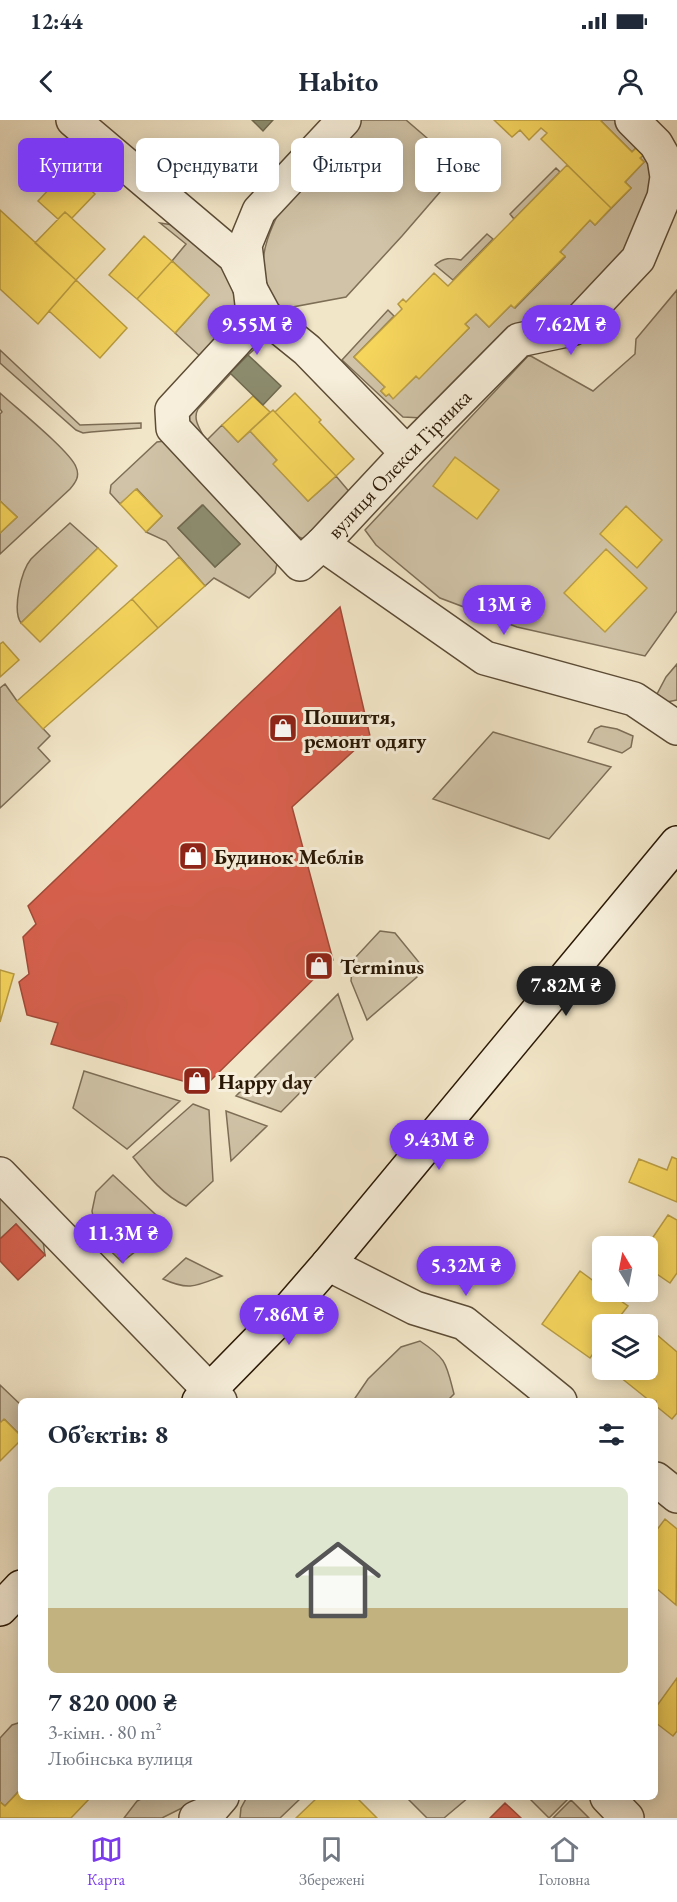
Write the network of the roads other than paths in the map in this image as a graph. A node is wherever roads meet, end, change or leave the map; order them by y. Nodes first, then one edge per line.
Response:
1 (73, 120) edge
2 (344, 120) edge
3 (632, 120) edge
4 (252, 292) junction
5 (407, 453) junction
6 (322, 544) junction
7 (677, 728) edge
8 (677, 843) edge
9 (0, 1174) edge
10 (328, 1264) junction
11 (210, 1397) edge
12 (556, 1398) edge
13 (658, 1481) edge
14 (677, 1496) edge
15 (18, 1590) edge
16 (0, 1609) edge
17 (219, 1800) edge
18 (610, 1800) edge
19 (196, 1818) edge
20 (627, 1818) edge

1 - 4 street
2 - 4 street
3 - 5 street, вулиця Олекси Гірника
4 - 5 street
4 - 6 street
5 - 6 street, вулиця Олекси Гірника
6 - 7 street, вулиця Олекси Гірника
8 - 10 street
9 - 11 street
10 - 11 street
10 - 12 street
13 - 14 street
15 - 16 street
17 - 19 street
18 - 20 street

